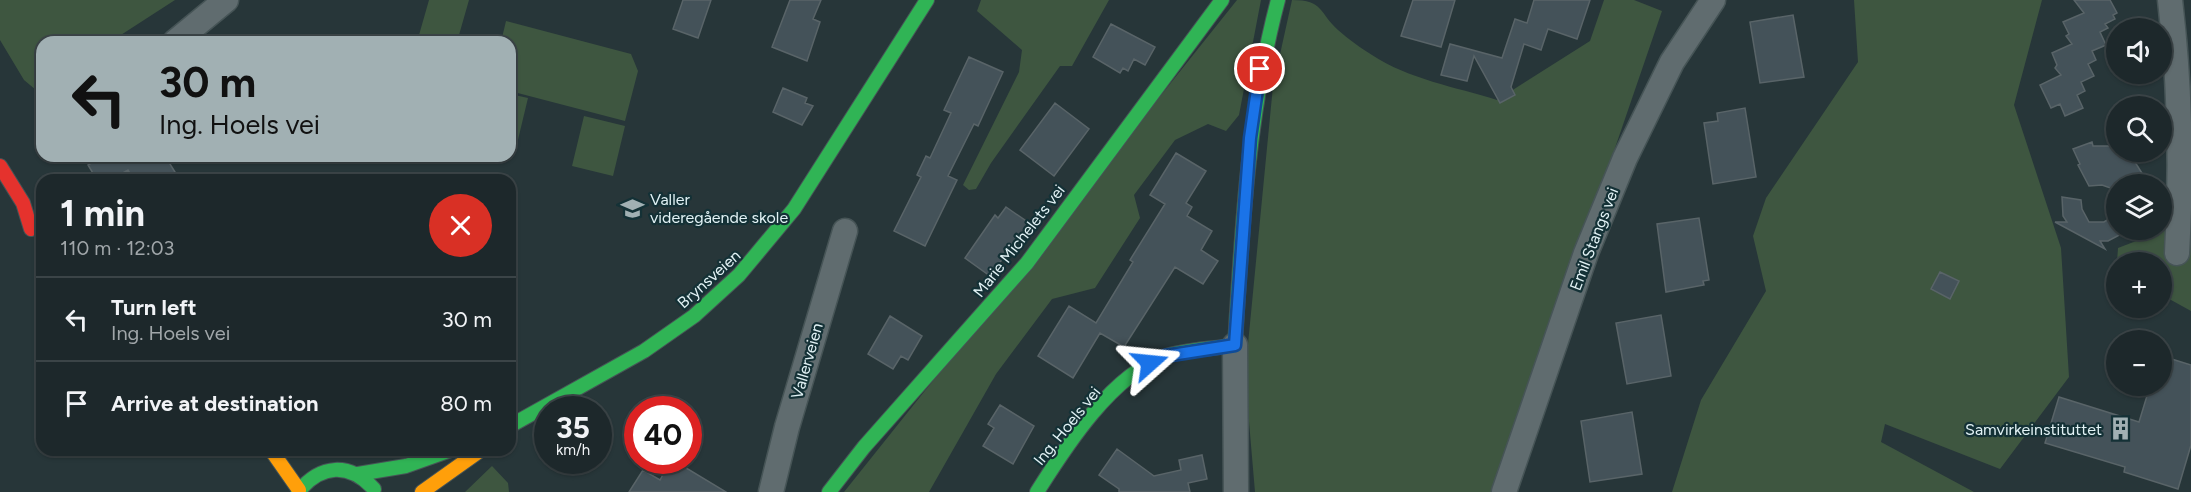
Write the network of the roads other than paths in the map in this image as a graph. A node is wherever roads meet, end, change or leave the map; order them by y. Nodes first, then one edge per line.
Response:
1 (226, 0) edge
2 (927, 0) edge
3 (1222, 0) edge
4 (1278, 0) edge
5 (1713, 0) edge
6 (2170, 0) edge
7 (182, 36) edge
8 (0, 166) edge
9 (11, 212) dead end
10 (32, 229) junction
11 (845, 231) dead end
12 (36, 235) edge
13 (2177, 253) dead end
14 (1235, 345) junction
15 (516, 423) edge
16 (275, 456) edge
17 (435, 456) edge
18 (473, 456) edge
19 (323, 457) dead end
20 (333, 469) junction
21 (358, 474) junction
22 (298, 491) edge
23 (376, 492) edge
24 (422, 492) edge
25 (771, 492) edge
26 (829, 492) edge
27 (1036, 492) edge
28 (1236, 492) edge
29 (1504, 492) edge

1 - 7 street
2 - 15 street, Brynsveien
3 - 26 street, Marie Michelets vei
4 - 14 street
5 - 29 street, Emil Stangs vei
6 - 13 street
8 - 10 street
9 - 10 street
10 - 12 street
11 - 25 street, Vallerveien
14 - 27 street, Ing. Hoels vei
14 - 28 street
16 - 22 street
17 - 21 street
18 - 24 street
19 - 20 street
20 - 21 street
20 - 22 street
21 - 23 street

